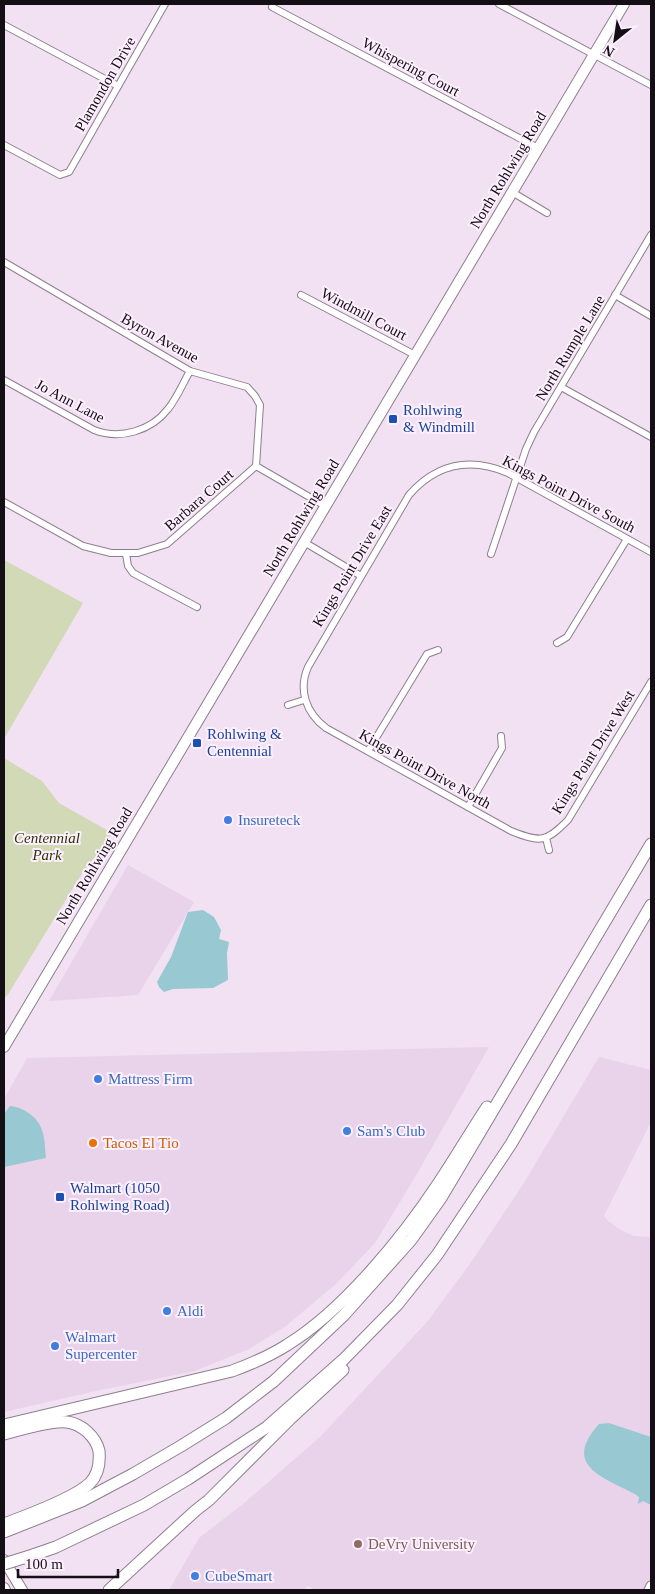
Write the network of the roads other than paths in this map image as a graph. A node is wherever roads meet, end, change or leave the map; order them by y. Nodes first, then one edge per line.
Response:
1 (166, 4) edge
2 (499, 4) edge
3 (624, 4) edge
4 (272, 7) dead end
5 (4, 25) edge
6 (594, 54) junction
7 (651, 85) edge
8 (118, 86) junction
9 (4, 145) edge
10 (538, 148) junction
11 (512, 192) junction
12 (547, 213) dead end
13 (651, 235) edge
14 (4, 262) edge
15 (301, 295) dead end
16 (615, 295) junction
17 (651, 316) edge
18 (415, 355) junction
19 (190, 371) junction
20 (4, 380) edge
21 (561, 387) junction
22 (651, 437) edge
23 (256, 466) junction
24 (444, 469) joint
25 (517, 477) junction
26 (4, 502) edge
27 (325, 506) junction
28 (627, 539) junction
29 (304, 542) junction
30 (651, 552) edge
31 (126, 554) junction
32 (491, 554) dead end
33 (361, 576) junction
34 (196, 607) dead end
35 (557, 643) dead end
36 (438, 650) dead end
37 (651, 682) edge
38 (303, 691) joint
39 (304, 700) junction
40 (288, 705) dead end
41 (501, 736) dead end
42 (368, 751) junction
43 (468, 807) junction
44 (546, 838) junction
45 (651, 844) edge
46 (549, 850) dead end
47 (651, 905) edge
48 (538, 1034) junction
49 (4, 1047) edge
50 (397, 1305) junction
51 (4, 1425) edge
52 (4, 1434) edge
53 (11, 1524) edge
54 (4, 1532) edge
55 (4, 1562) edge
56 (651, 1586) edge
57 (22, 1590) edge
58 (109, 1590) edge
59 (649, 1590) edge

1 - 8 street, Plamondon Drive
2 - 6 street
3 - 6 main road, North Rohlwing Road
4 - 10 street, Whispering Court
5 - 8 street
6 - 7 street
6 - 10 main road, North Rohlwing Road
8 - 9 street, Plamondon Drive
10 - 11 main road, North Rohlwing Road
11 - 12 street
11 - 18 main road, North Rohlwing Road
13 - 16 street, North Rumple Lane
14 - 19 street, Byron Avenue
15 - 18 street, Windmill Court
16 - 17 street
16 - 21 street, North Rumple Lane
18 - 27 main road, North Rohlwing Road
19 - 20 street, Jo Ann Lane
19 - 23 street, Byron Avenue
21 - 22 street
21 - 25 street, North Rumple Lane
23 - 27 street
23 - 31 street, Barbara Court
24 - 25 street, Kings Point Drive South
24 - 33 street, Kings Point Drive East
25 - 28 street, Kings Point Drive South
25 - 32 street, North Rumple Lane
26 - 31 street, Barbara Court
27 - 29 main road, North Rohlwing Road
28 - 30 street, Kings Point Drive South
28 - 35 street
29 - 33 street
29 - 49 main road, North Rohlwing Road
31 - 34 street
33 - 38 street, Kings Point Drive East
36 - 42 street
37 - 44 street, Kings Point Drive West
38 - 39 street, Kings Point Drive North
39 - 40 street
39 - 42 street, Kings Point Drive North
41 - 43 street
42 - 43 street, Kings Point Drive North
43 - 44 street, Kings Point Drive North
44 - 46 street
45 - 48 highway
47 - 50 highway
48 - 51 highway
48 - 53 highway
50 - 55 highway, bridge
50 - 58 highway
52 - 53 highway
53 - 54 highway
55 - 57 main road
56 - 59 street

